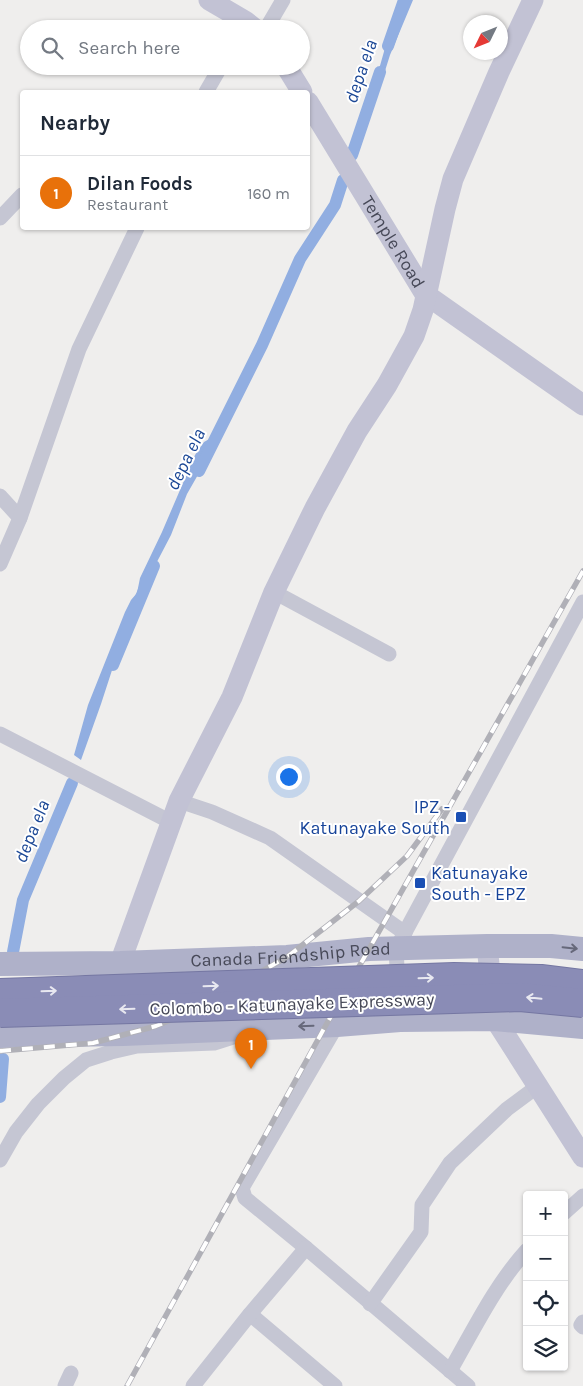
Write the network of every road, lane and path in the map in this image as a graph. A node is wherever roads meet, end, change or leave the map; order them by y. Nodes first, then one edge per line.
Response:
1 (209, 0) edge
2 (283, 0) edge
3 (533, 0) edge
4 (238, 20) edge
5 (271, 20) edge
6 (216, 75) edge
7 (292, 75) edge
8 (207, 90) edge
9 (301, 90) edge
10 (310, 105) edge
11 (20, 197) edge
12 (0, 218) edge
13 (135, 230) edge
14 (425, 294) junction
15 (583, 405) edge
16 (0, 496) edge
17 (20, 518) junction
18 (0, 564) edge
19 (274, 592) junction
20 (583, 602) edge
21 (388, 654) dead end
22 (0, 734) edge
23 (179, 801) junction
24 (171, 822) junction
25 (400, 941) junction
26 (487, 946) junction
27 (583, 949) edge
28 (120, 963) junction
29 (0, 964) edge
30 (583, 984) edge
31 (0, 993) edge
32 (583, 1003) edge
33 (0, 1013) edge
34 (495, 1019) junction
35 (400, 1020) junction
36 (337, 1025) junction
37 (583, 1027) edge
38 (247, 1028) junction
39 (0, 1036) edge
40 (538, 1086) junction
41 (583, 1157) edge
42 (0, 1160) edge
43 (583, 1196) edge
44 (568, 1209) edge
45 (306, 1248) junction
46 (523, 1254) edge
47 (370, 1304) junction
48 (250, 1314) junction
49 (583, 1322) edge
50 (583, 1327) edge
51 (450, 1371) junction
52 (200, 1383) edge
53 (335, 1386) edge
54 (468, 1386) edge

1 - 4 street
2 - 5 street
3 - 14 street
6 - 8 street
7 - 9 street
10 - 14 street, Temple Road
11 - 12 street
13 - 17 street
14 - 15 street, Temple Road
14 - 19 street
16 - 17 street
17 - 18 street
19 - 21 street
19 - 23 street
20 - 25 street
22 - 24 street
23 - 24 street
23 - 25 street
24 - 28 street
25 - 26 main road, Canada Friendship Road
25 - 28 main road, Canada Friendship Road
25 - 35 street
26 -> 27 main road, Canada Friendship Road
26 - 34 street
28 - 29 main road, Canada Friendship Road
31 -> 30 highway, Colombo - Katunayake Expressway, bridge
32 -> 33 highway, Colombo - Katunayake Expressway, bridge
34 - 35 main road
34 - 37 main road
34 - 40 street
35 - 36 main road
36 -> 38 main road
36 - 45 street
38 - 39 main road
38 - 42 street
40 - 41 street
40 - 47 street
43 - 44 street
45 - 47 street
45 - 48 street
46 - 51 street
47 - 51 street
48 - 52 street
48 - 53 street
49 - 50 street
51 - 54 street

